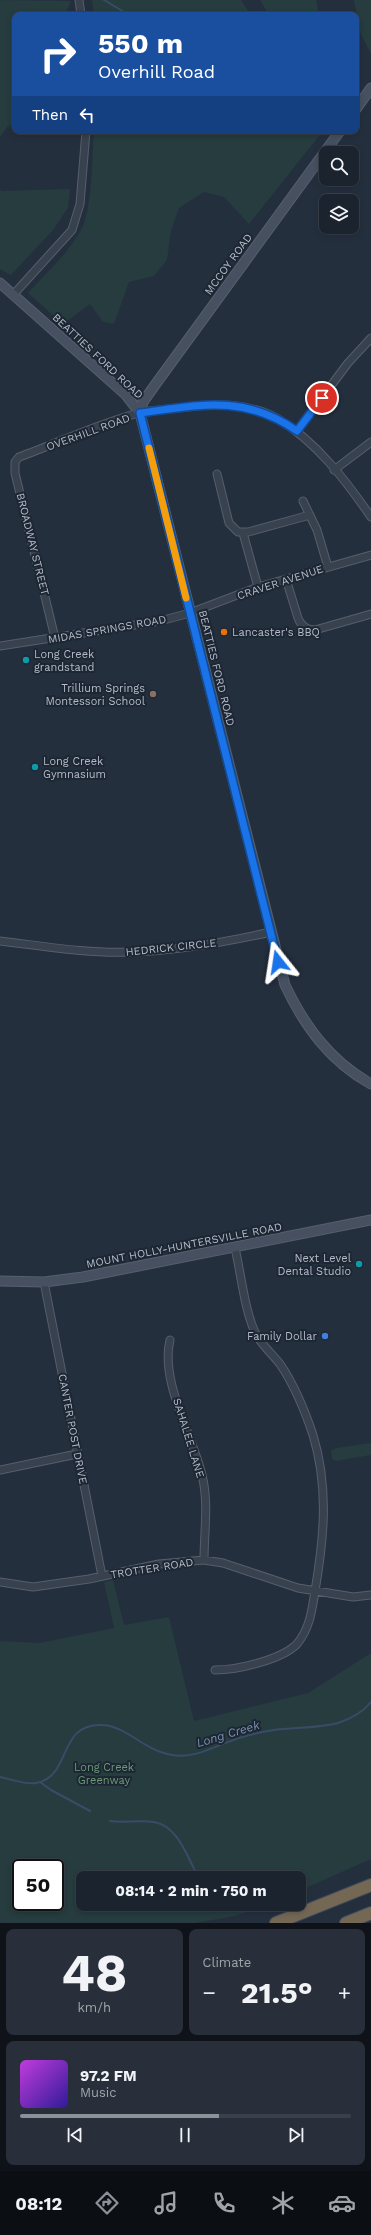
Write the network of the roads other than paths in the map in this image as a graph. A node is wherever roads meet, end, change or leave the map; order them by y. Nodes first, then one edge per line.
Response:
1 (79, 0) edge
2 (81, 12) edge
3 (371, 88) edge
4 (359, 105) edge
5 (86, 134) edge
6 (338, 134) edge
7 (0, 283) edge
8 (13, 295) junction
9 (371, 338) edge
10 (140, 413) junction
11 (297, 431) junction
12 (371, 442) edge
13 (23, 455) joint
14 (334, 470) junction
15 (217, 474) dead end
16 (303, 500) dead end
17 (310, 514) junction
18 (371, 517) edge
19 (243, 533) junction
20 (371, 555) edge
21 (328, 567) junction
22 (286, 579) junction
23 (258, 587) junction
24 (190, 614) junction
25 (371, 614) edge
26 (55, 638) junction
27 (0, 646) edge
28 (271, 932) junction
29 (0, 941) edge
30 (371, 1084) edge
31 (371, 1220) edge
32 (236, 1248) junction
33 (0, 1281) edge
34 (44, 1282) junction
35 (170, 1340) dead end
36 (78, 1454) junction
37 (0, 1470) edge
38 (204, 1560) junction
39 (102, 1576) junction
40 (0, 1582) edge
41 (315, 1591) junction
42 (371, 1595) edge
43 (215, 1670) dead end
44 (371, 1885) edge
45 (371, 1913) edge
46 (276, 1923) edge
47 (346, 1923) edge

1 - 2 street
3 - 4 main road
5 - 8 street
6 - 10 main road, MCCOY ROAD
7 - 8 main road, BEATTIES FORD ROAD
8 - 10 main road, BEATTIES FORD ROAD
9 - 11 street
10 - 11 street, OVERHILL ROAD
10 - 13 street, OVERHILL ROAD
10 - 24 main road, BEATTIES FORD ROAD
11 - 14 street, OVERHILL ROAD
12 - 14 street
13 - 26 street, BROADWAY STREET
14 - 18 street, OVERHILL ROAD
15 - 19 street
16 - 17 street
17 - 19 street
17 - 21 street
19 - 23 street
20 - 21 street, CRAVER AVENUE
21 - 22 street, CRAVER AVENUE
22 - 23 street, CRAVER AVENUE
22 - 25 street
23 - 24 street, CRAVER AVENUE
24 - 26 street, MIDAS SPRINGS ROAD
24 - 28 main road, BEATTIES FORD ROAD
26 - 27 street, MIDAS SPRINGS ROAD
28 - 29 street, HEDRICK CIRCLE
28 - 30 main road, BEATTIES FORD ROAD
31 - 32 main road, MOUNT HOLLY-HUNTERSVILLE ROAD
32 - 34 main road, MOUNT HOLLY-HUNTERSVILLE ROAD
32 - 41 street
33 - 34 main road, MOUNT HOLLY-HUNTERSVILLE ROAD
34 - 36 street, CANTER POST DRIVE
35 - 38 street, SAHALEE LANE
36 - 37 street
36 - 39 street, CANTER POST DRIVE
38 - 39 street, TROTTER ROAD
38 - 41 street, TROTTER ROAD
39 - 40 street, TROTTER ROAD
41 - 42 street, TROTTER ROAD
41 - 43 street
44 - 46 highway
45 - 47 highway

